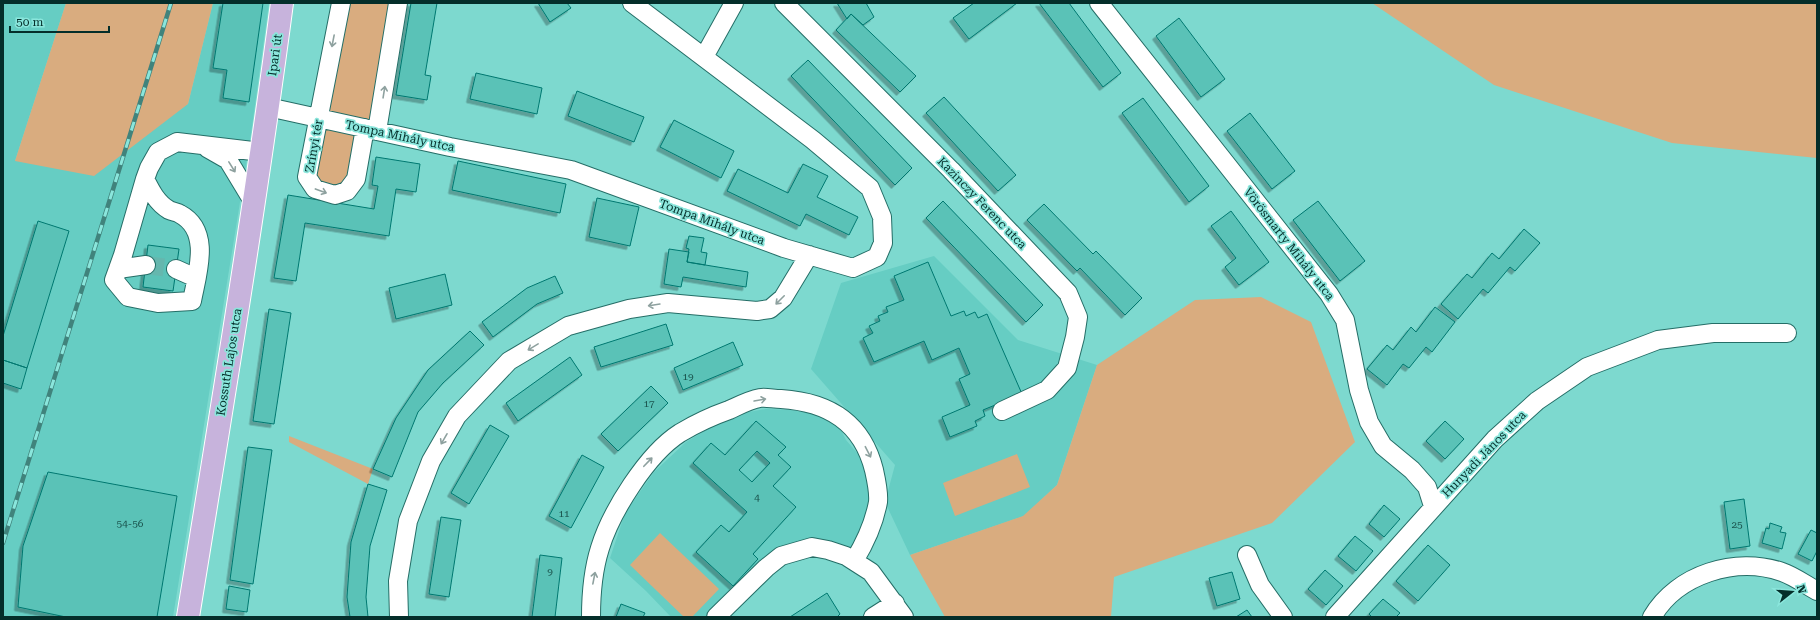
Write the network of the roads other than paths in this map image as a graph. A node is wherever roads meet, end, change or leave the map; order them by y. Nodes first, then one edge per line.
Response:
1 (282, 3) edge
2 (341, 3) edge
3 (398, 3) edge
4 (632, 3) edge
5 (734, 3) edge
6 (784, 3) edge
7 (1099, 3) edge
8 (704, 57) junction
9 (268, 107) junction
10 (319, 118) junction
11 (371, 130) junction
12 (201, 144) junction
13 (261, 152) junction
14 (145, 179) junction
15 (254, 204) junction
16 (809, 255) junction
17 (146, 265) tunnel mouth
18 (118, 269) junction
19 (176, 269) tunnel mouth
20 (196, 278) junction
21 (1787, 333) dead end
22 (1002, 411) dead end
23 (1433, 506) junction
24 (1247, 554) dead end
25 (854, 561) junction
26 (1817, 591) edge
27 (900, 610) edge
28 (188, 617) edge
29 (399, 617) edge
30 (591, 617) edge
31 (716, 617) edge
32 (873, 617) edge
33 (1283, 617) edge
34 (1335, 617) edge
35 (1652, 617) edge

1 - 9 main road, Ipari út
2 -> 10 street, Zrínyi tér
11 -> 3 street, Zrínyi tér
4 - 8 street, Tompa Mihály utca
5 - 8 street
6 - 22 street, Kazinczy Ferenc utca
7 - 23 street, Vörösmarty Mihály utca
8 - 16 street, Tompa Mihály utca
9 - 10 street, Tompa Mihály utca
9 - 13 main road, Kossuth Lajos utca
10 - 11 street, Tompa Mihály utca
10 -> 11 street, Zrínyi tér
11 - 16 street, Tompa Mihály utca
12 - 13 street
12 - 14 street
12 -> 15 street
13 - 15 main road, Kossuth Lajos utca
14 - 18 street
14 - 20 street
15 - 28 main road, Kossuth Lajos utca
16 -> 29 street
17 - 18 street
18 - 20 street
19 - 20 street
21 - 23 street, Hunyadi János utca
23 - 34 street, Hunyadi János utca
24 - 33 street
25 - 27 street
30 -> 25 street
25 - 31 street
26 - 35 street
27 - 32 street

